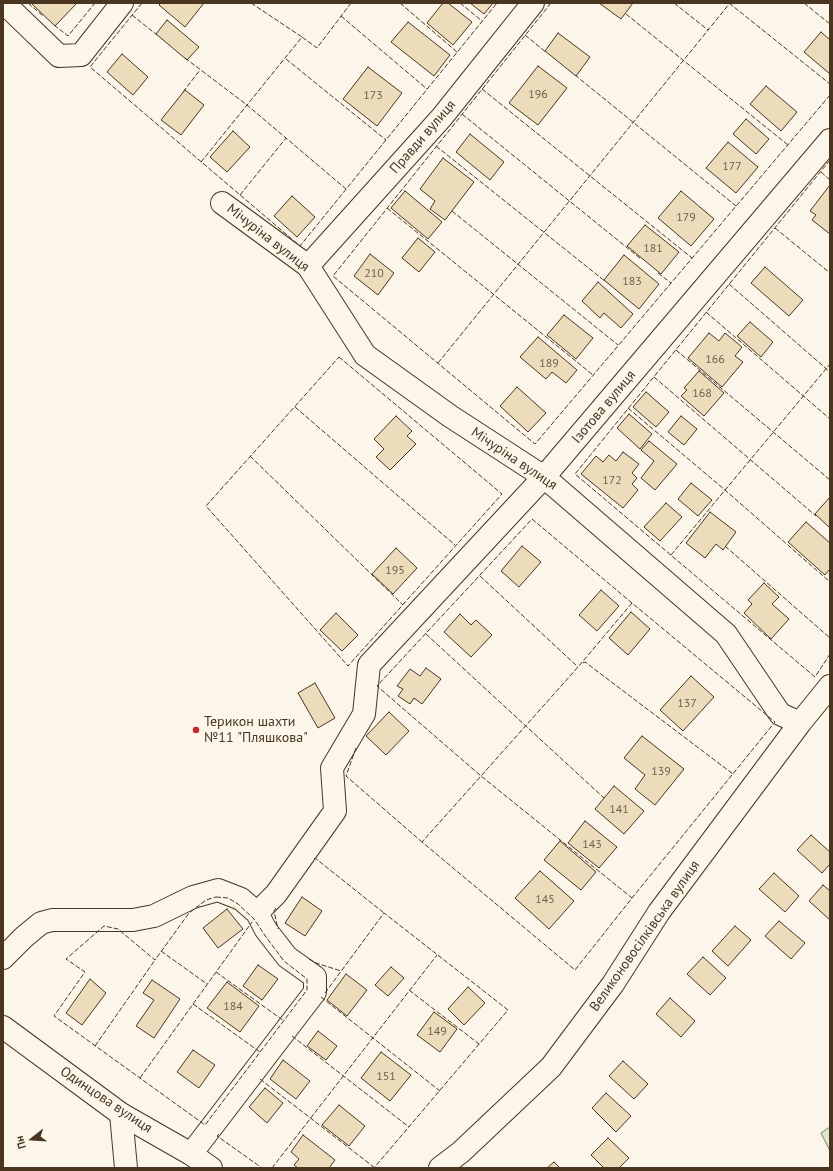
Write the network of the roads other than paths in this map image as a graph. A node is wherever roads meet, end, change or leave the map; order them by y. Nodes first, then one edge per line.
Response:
1 (4, 3) edge
2 (122, 3) edge
3 (532, 3) edge
4 (830, 140) edge
5 (222, 203) dead end
6 (308, 266) junction
7 (544, 477) junction
8 (830, 686) edge
9 (800, 724) junction
10 (257, 913) junction
11 (3, 958) edge
12 (3, 1027) edge
13 (121, 1114) junction
14 (191, 1154) junction
15 (126, 1168) edge
16 (211, 1168) edge
17 (440, 1168) edge

1 - 2 street
3 - 6 street, Правди вулиця
4 - 7 street, Ізотова вулиця
5 - 6 street, Мічуріна вулиця
6 - 7 street, Мічуріна вулиця
7 - 9 street, Мічуріна вулиця
7 - 10 street, Ізотова вулиця
8 - 9 street, Великоновосілківська вулиця
9 - 17 street, Великоновосілківська вулиця
10 - 11 street
10 - 14 street
12 - 13 street, Одинцова вулиця
13 - 14 street, Одинцова вулиця
13 - 15 street
14 - 16 street, Одинцова вулиця

